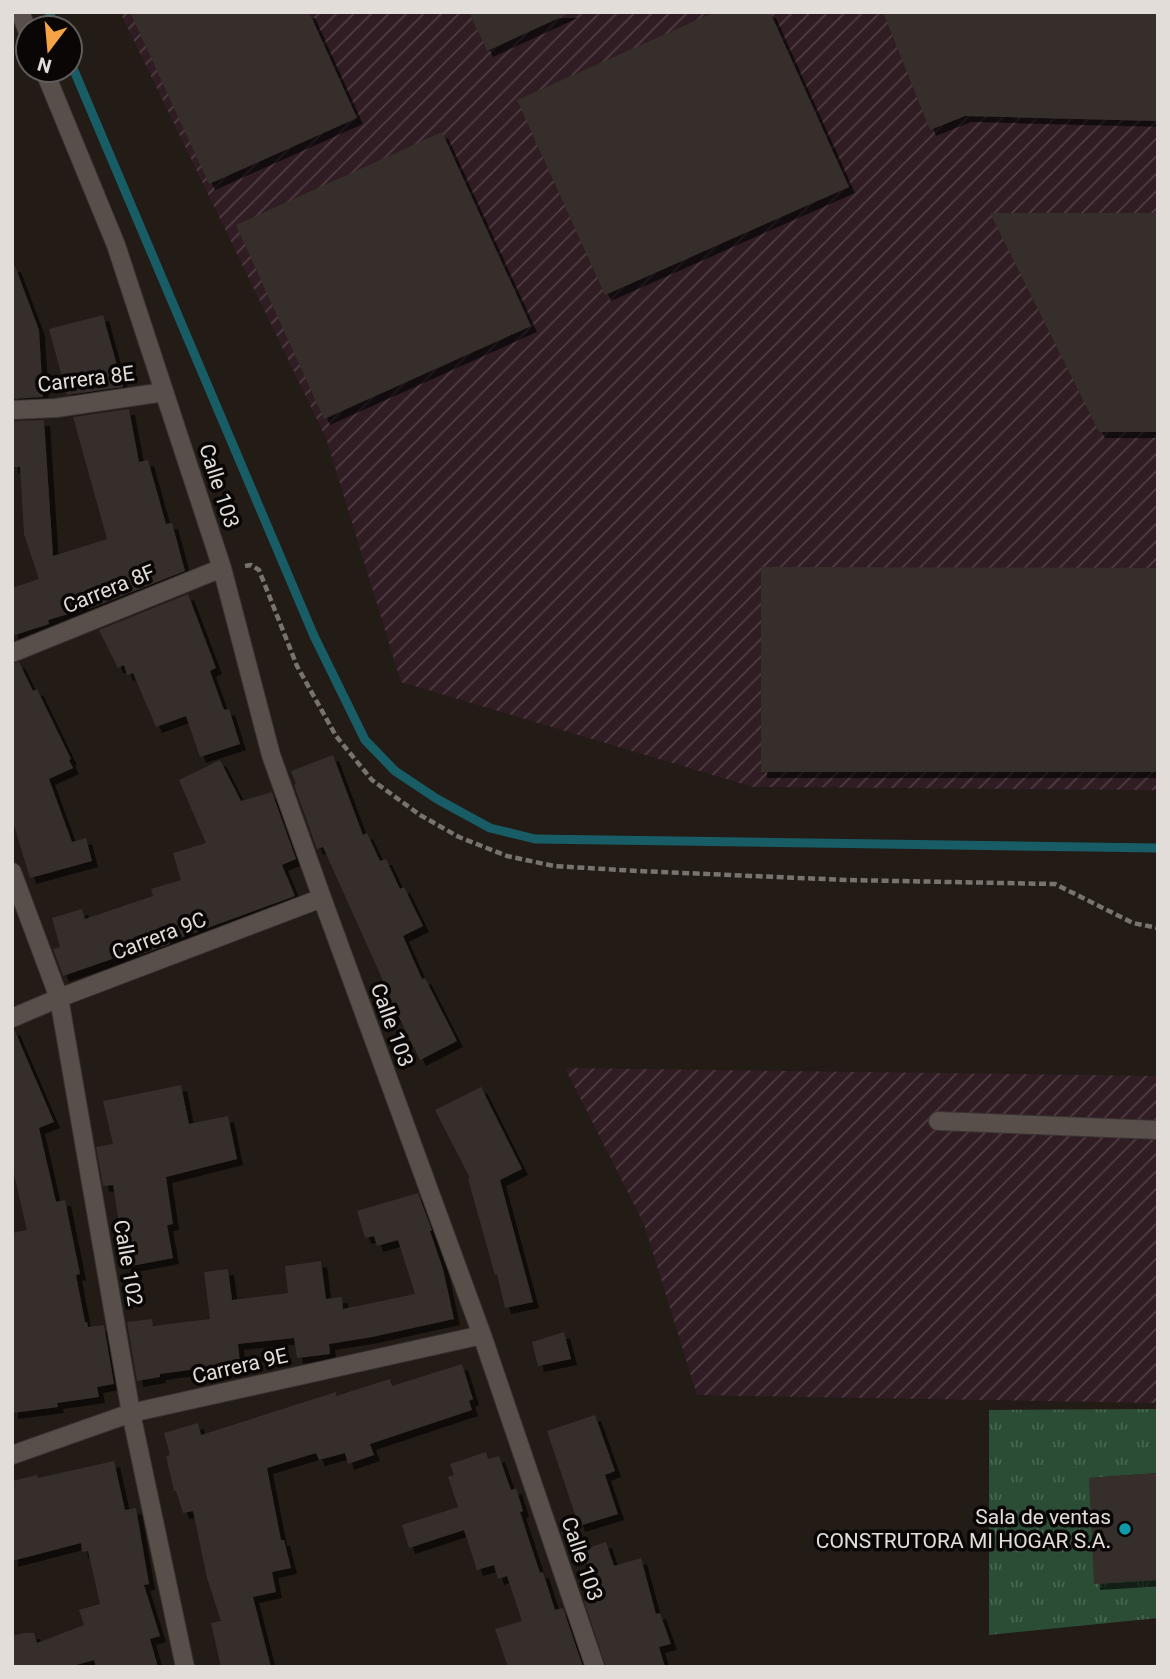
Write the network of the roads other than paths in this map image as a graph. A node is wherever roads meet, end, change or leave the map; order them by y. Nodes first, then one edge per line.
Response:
1 (50, 84) edge
2 (164, 393) junction
3 (12, 410) edge
4 (222, 568) junction
5 (12, 653) edge
6 (12, 873) edge
7 (322, 898) junction
8 (59, 998) junction
9 (12, 1018) edge
10 (938, 1121) dead end
11 (1158, 1130) edge
12 (482, 1335) junction
13 (131, 1413) junction
14 (12, 1455) edge
15 (185, 1667) edge
16 (595, 1667) edge

1 - 2 street, Calle 103
2 - 3 street, Carrera 8E
2 - 4 street, Calle 103
4 - 5 street, Carrera 8F
4 - 7 street, Calle 103
6 - 8 street, Calle 102
7 - 8 street, Carrera 9C
7 - 12 street, Calle 103
8 - 9 street, Carrera 9C
8 - 13 street, Calle 102
10 - 11 street
12 - 13 street, Carrera 9E
12 - 16 street, Calle 103
13 - 14 street, Carrera 9E
13 - 15 street, Calle 102

